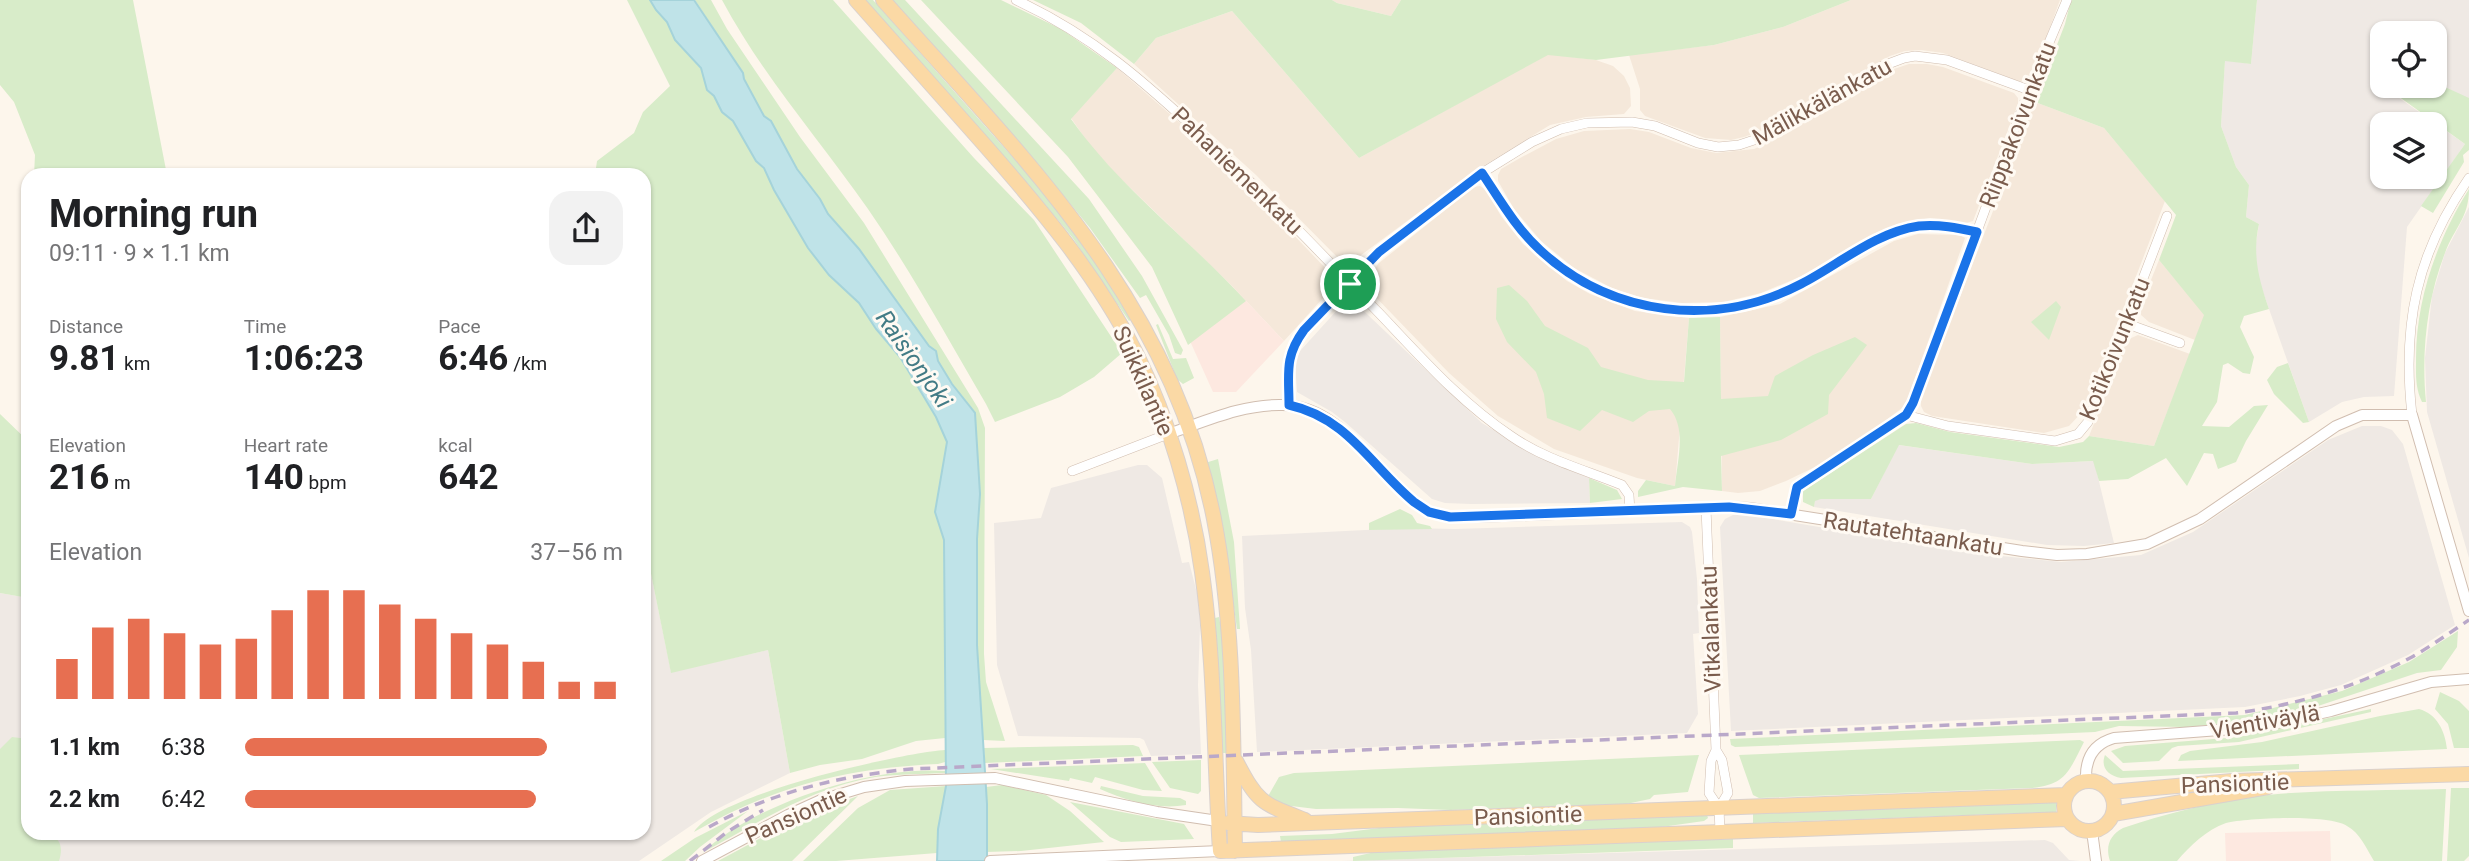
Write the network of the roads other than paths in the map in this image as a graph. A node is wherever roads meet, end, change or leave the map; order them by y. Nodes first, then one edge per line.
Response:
1 (856, 0) edge
2 (883, 0) edge
3 (1016, 0) edge
4 (2067, 0) edge
5 (2029, 90) junction
6 (1482, 173) junction
7 (2469, 178) edge
8 (2167, 216) dead end
9 (1977, 232) junction
10 (1350, 284) junction
11 (2125, 324) junction
12 (2180, 343) dead end
13 (1289, 405) junction
14 (1906, 415) junction
15 (2412, 415) junction
16 (1189, 427) junction
17 (1168, 434) junction
18 (1072, 471) dead end
19 (1706, 508) junction
20 (1630, 512) junction
21 (1791, 514) junction
22 (2469, 611) edge
23 (2469, 679) edge
24 (1716, 751) junction
25 (1235, 758) junction
26 (2469, 774) edge
27 (2086, 780) junction
28 (2301, 781) junction
29 (2110, 792) junction
30 (2066, 795) junction
31 (1719, 808) junction
32 (2113, 814) junction
33 (2067, 819) junction
34 (1218, 821) junction
35 (1235, 823) junction
36 (1312, 823) junction
37 (2092, 831) junction
38 (1720, 832) junction
39 (1220, 856) edge
40 (1236, 856) edge
41 (1017, 860) edge
42 (702, 861) edge
43 (990, 861) edge
44 (2096, 861) edge

1 - 17 main road, Suikkilantie
2 - 16 main road, Suikkilantie
3 - 10 street, Pahaniemenkatu
4 - 5 street, Riippakoivunkatu
5 - 6 street, Mälikkälänkatu
5 - 9 street, Riippakoivunkatu
6 - 9 street
6 - 10 street, Mälikkälänkatu
7 - 15 street
8 - 11 street, Kotikoivunkatu
9 - 14 street, Riippakoivunkatu
10 - 13 street, Mälikkälänkatu
10 - 20 street, Pahaniemenkatu
11 - 12 street
11 - 14 street, Kotikoivunkatu
13 - 16 street, Rautatehtaankatu
13 - 20 street, Rautatehtaankatu
14 - 21 street
15 - 21 street, Rautatehtaankatu
15 - 22 street
16 - 17 street, Rautatehtaankatu
16 - 25 main road, Suikkilantie
17 - 18 street
17 - 34 main road, Suikkilantie
19 - 20 street, Rautatehtaankatu
19 - 21 street, Rautatehtaankatu
19 - 24 street, Vitkalankatu
23 - 27 street, Vientiväylä
24 - 31 street, Vitkalankatu
24 - 31 street, Vitkalankatu
25 - 35 main road, Suikkilantie
25 - 36 main road
26 - 28 main road
27 - 29 main road
27 - 30 main road
28 - 29 main road, Pansiontie
28 - 32 main road, Pansiontie
29 - 32 main road
30 - 31 main road, Pansiontie
30 - 33 main road
31 - 36 main road, Pansiontie
31 - 38 street, Vitkalankatu
32 - 37 main road
33 - 37 main road
33 - 38 main road, Pansiontie
34 - 35 main road, Pansiontie
34 - 39 main road, Suikkilantie
34 - 42 street, Pansiontie
35 - 36 main road, Pansiontie
35 - 40 main road, Suikkilantie
37 - 44 street
38 - 40 main road, Pansiontie
39 - 40 main road, Pansiontie
39 - 41 street, Pansiontie
41 - 43 street, Pansiontie

